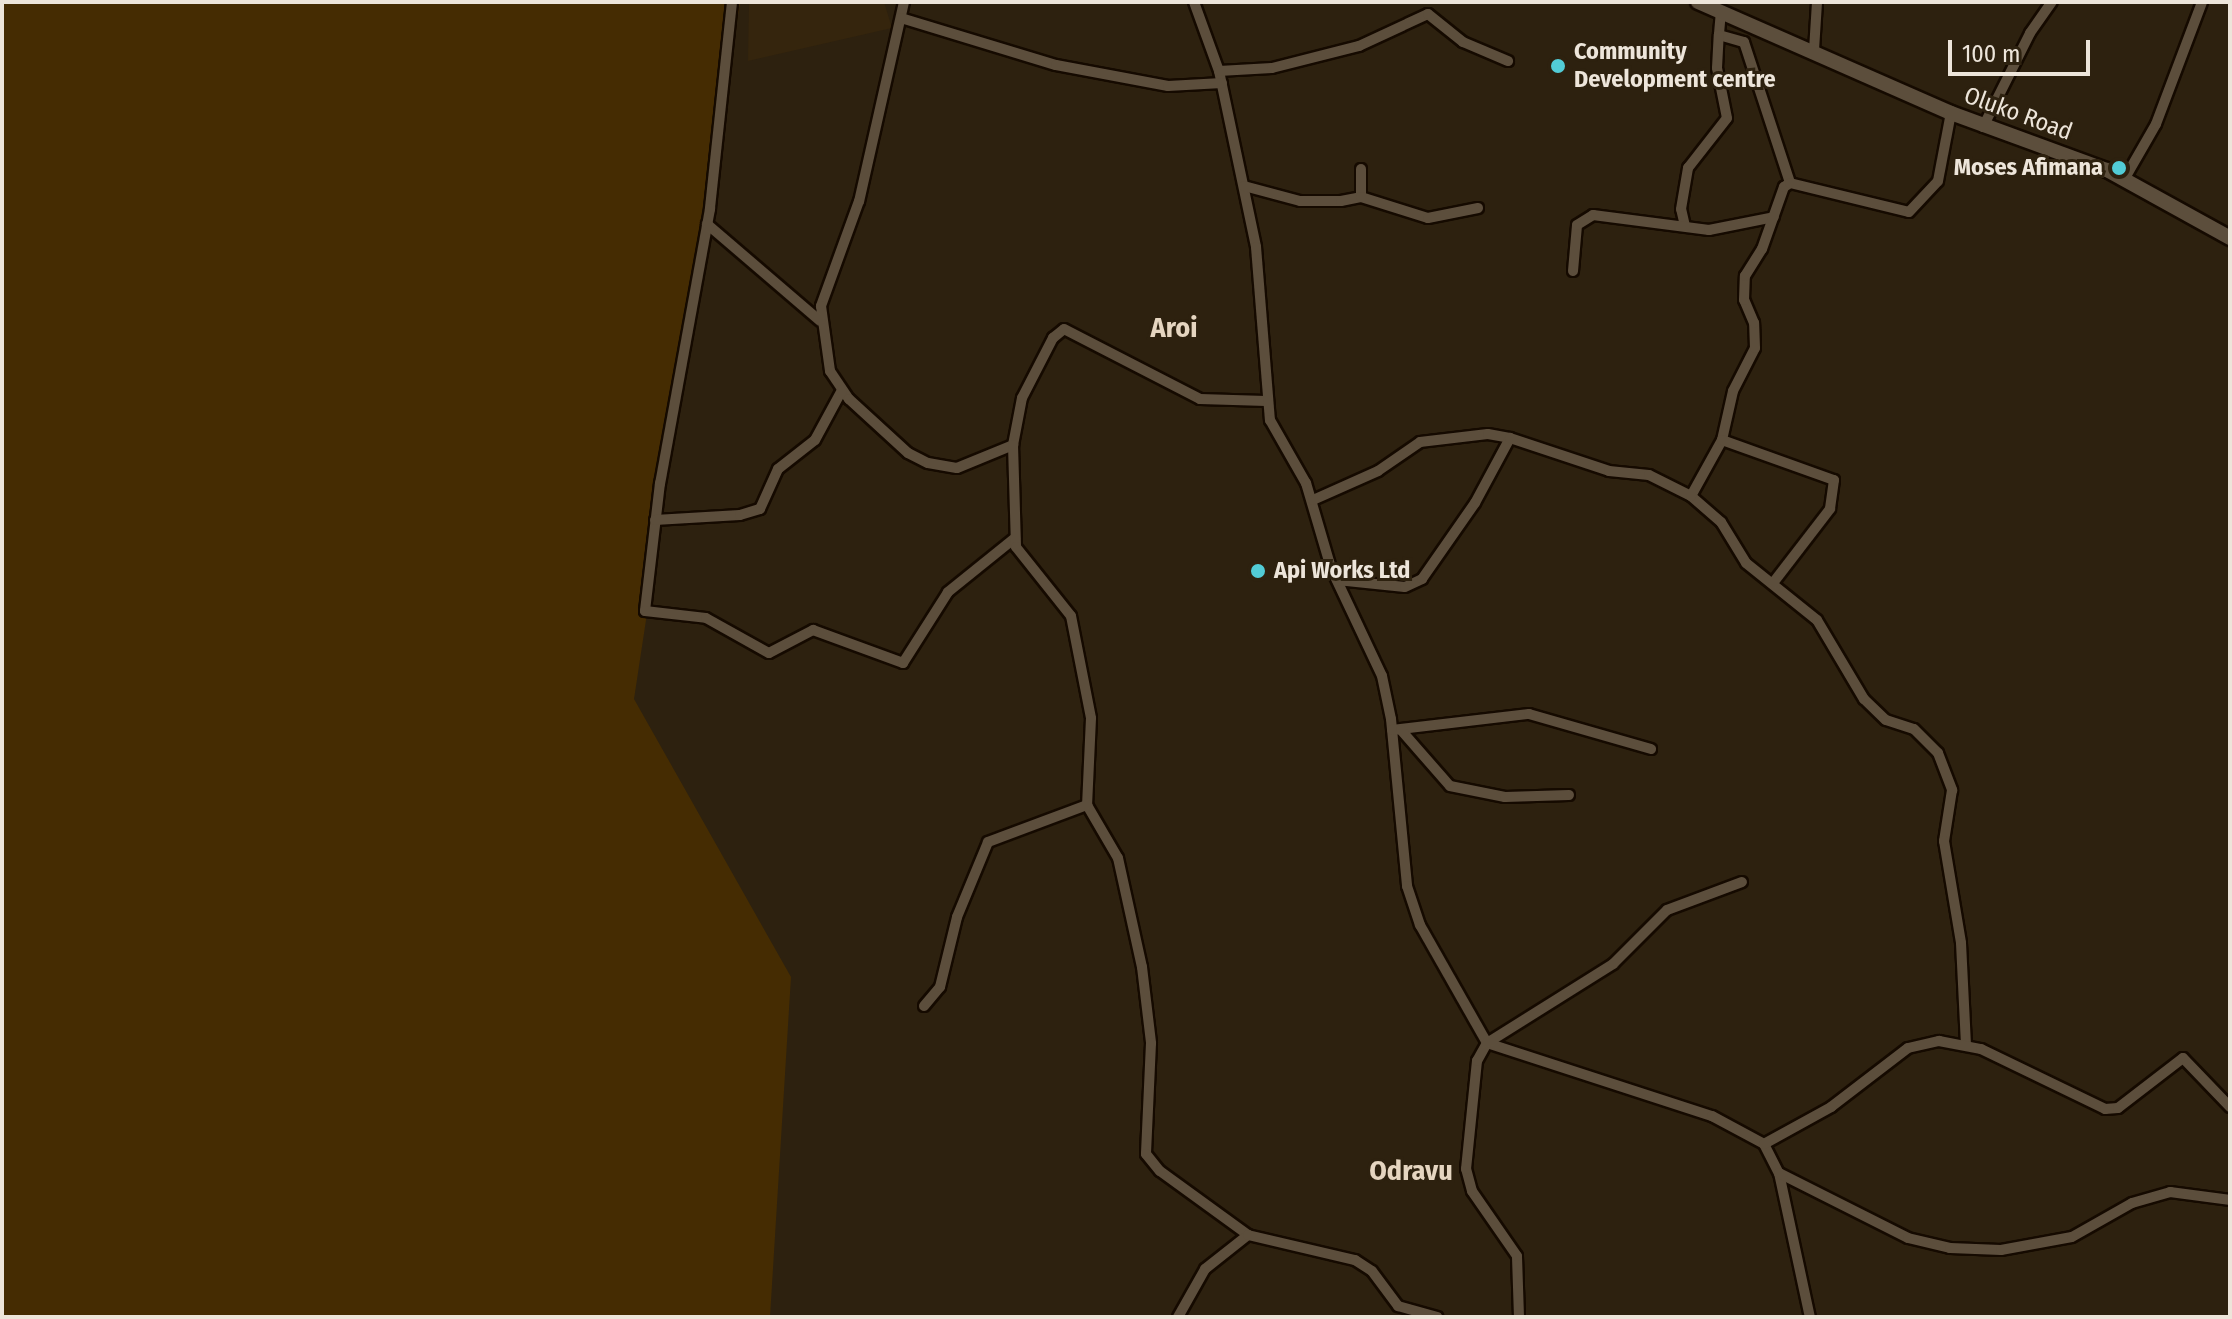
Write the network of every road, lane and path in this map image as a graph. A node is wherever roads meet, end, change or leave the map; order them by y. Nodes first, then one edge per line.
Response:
1 (732, 2) edge
2 (904, 2) edge
3 (1194, 2) edge
4 (1422, 2) edge
5 (1698, 2) edge
6 (1817, 2) edge
7 (2052, 2) edge
8 (2202, 2) edge
9 (1721, 11) junction
10 (1428, 14) junction
11 (901, 18) junction
12 (1719, 35) junction
13 (1814, 50) junction
14 (1508, 61) dead end
15 (1219, 71) junction
16 (1222, 83) junction
17 (1951, 113) junction
18 (1983, 127) junction
19 (1361, 169) dead end
20 (2125, 178) junction
21 (1790, 183) junction
22 (1244, 186) junction
23 (1361, 197) junction
24 (1478, 208) dead end
25 (1774, 217) junction
26 (707, 224) junction
27 (1685, 226) junction
28 (2229, 236) edge
29 (1573, 271) dead end
30 (820, 321) junction
31 (842, 390) junction
32 (1266, 401) junction
33 (1510, 438) junction
34 (1722, 440) junction
35 (1013, 445) junction
36 (1691, 496) junction
37 (1313, 500) junction
38 (655, 520) junction
39 (1015, 538) junction
40 (1337, 580) junction
41 (1773, 583) junction
42 (1397, 730) junction
43 (1651, 749) dead end
44 (1569, 795) dead end
45 (1087, 805) junction
46 (1742, 882) dead end
47 (924, 1006) dead end
48 (1487, 1043) junction
49 (1966, 1045) junction
50 (2230, 1107) edge
51 (1764, 1144) junction
52 (1779, 1173) junction
53 (2230, 1200) edge
54 (1248, 1235) junction
55 (1178, 1317) edge
56 (1437, 1317) edge
57 (1519, 1317) edge
58 (1810, 1317) edge

1 - 26 street
2 - 11 street
3 - 15 street
4 - 10 street
5 - 9 main road, Oluko Road
6 - 13 street
7 - 18 street
8 - 20 street
9 - 12 street
9 - 13 main road, Oluko Road
10 - 14 street
10 - 15 street
11 - 16 street
11 - 30 street
12 - 21 street
12 - 27 street
13 - 17 main road, Oluko Road
15 - 16 street
16 - 22 street
17 - 18 main road, Oluko Road
17 - 21 street
18 - 20 main road, Oluko Road
19 - 23 street
20 - 28 main road, Oluko Road
21 - 25 street
22 - 23 street
22 - 32 street
23 - 24 street
25 - 27 street
25 - 34 street
26 - 30 street
26 - 38 street
27 - 29 street
30 - 31 street
31 - 35 street
31 - 38 street
32 - 35 street
32 - 37 street
33 - 36 street
33 - 37 street
33 - 40 street
34 - 36 street
34 - 41 street
35 - 39 street
36 - 41 street
37 - 40 street
38 - 39 street
39 - 45 street
40 - 42 street
41 - 49 street
42 - 43 street
42 - 44 street
42 - 48 street
45 - 47 street
45 - 54 street
46 - 48 street
48 - 51 street
48 - 57 street
49 - 50 street
49 - 51 street
51 - 52 street
52 - 53 street
52 - 58 street
54 - 55 street
54 - 56 street

